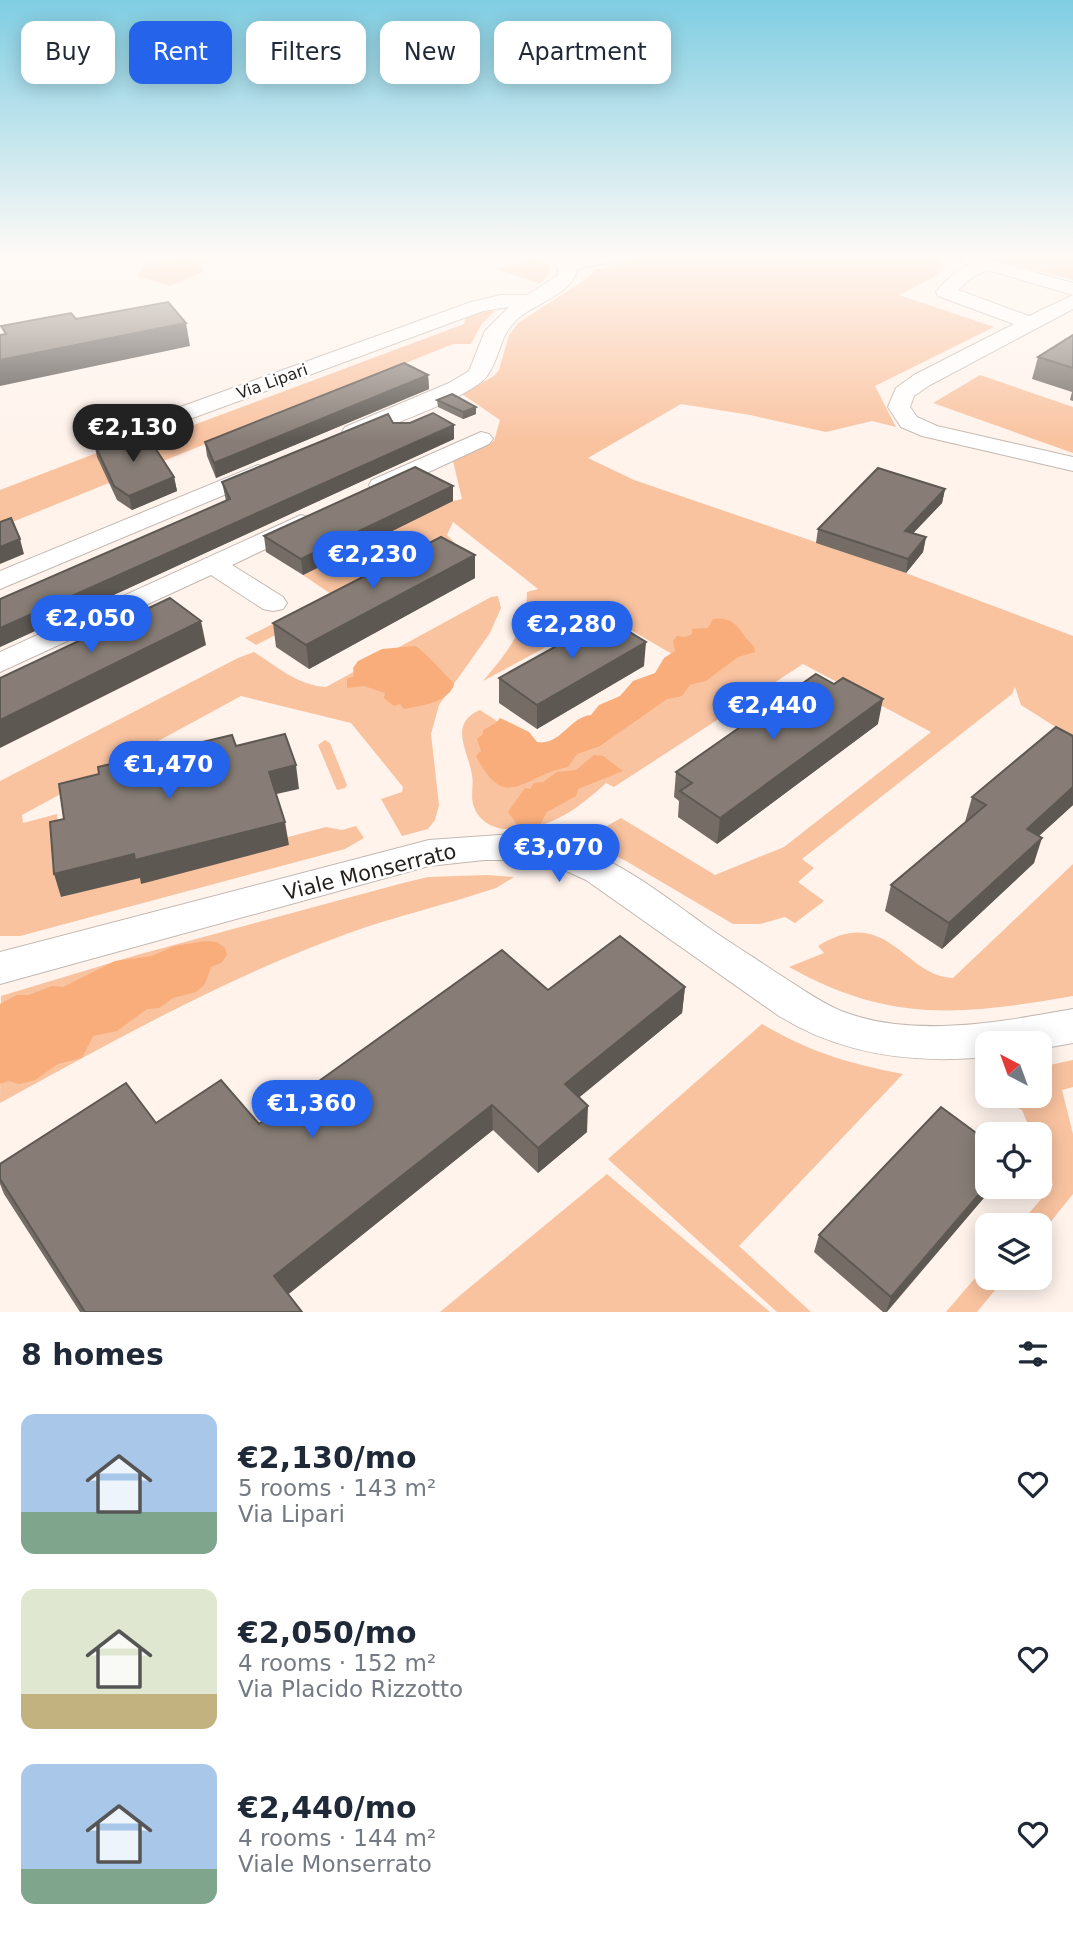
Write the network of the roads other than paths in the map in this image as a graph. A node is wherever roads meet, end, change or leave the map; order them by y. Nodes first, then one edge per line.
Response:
1 (445, 318) edge
2 (508, 318) edge
3 (1017, 318) edge
4 (1039, 318) edge
5 (1030, 323) junction
6 (133, 432) dead end
7 (1073, 464) edge
8 (359, 496) edge
9 (322, 513) edge
10 (212, 564) junction
11 (0, 581) edge
12 (273, 603) dead end
13 (0, 606) edge
14 (0, 663) edge
15 (0, 968) edge
16 (1073, 1026) edge

1 - 6 street, Via Lipari
2 - 8 street
3 - 5 street
4 - 5 street
5 - 7 street
9 - 10 street
10 - 12 street
10 - 14 street
11 - 13 street
15 - 16 street, Viale Monserrato

